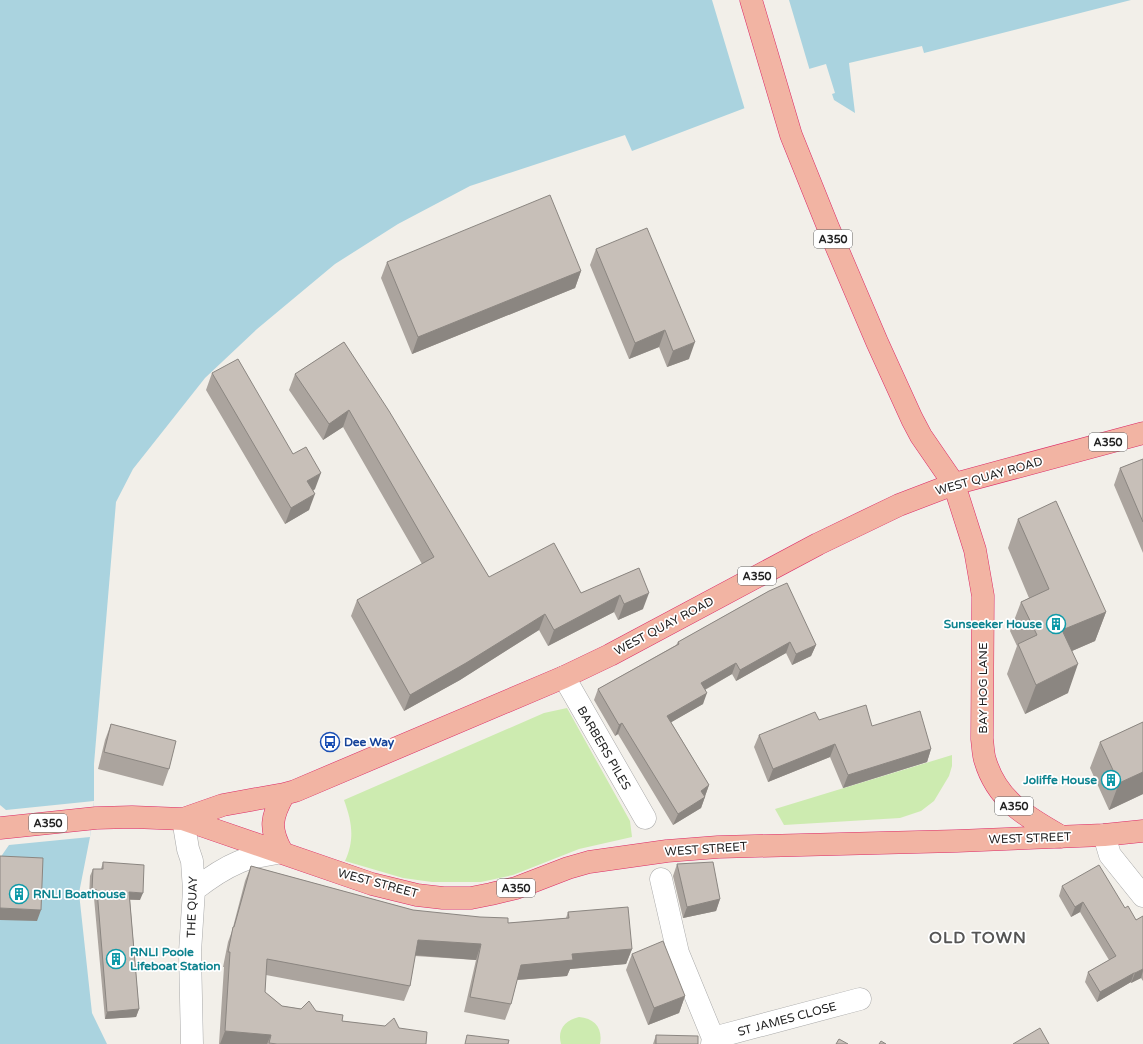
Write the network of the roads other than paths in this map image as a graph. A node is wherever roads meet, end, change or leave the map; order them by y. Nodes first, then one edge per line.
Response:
1 (751, 0) edge
2 (1143, 433) edge
3 (954, 484) junction
4 (564, 677) junction
5 (284, 794) junction
6 (644, 818) dead end
7 (183, 819) junction
8 (0, 828) edge
9 (1143, 832) edge
10 (1104, 835) junction
11 (1062, 837) junction
12 (282, 852) junction
13 (661, 879) dead end
14 (194, 890) junction
15 (1143, 896) edge
16 (860, 998) dead end
17 (713, 1041) edge
18 (192, 1044) edge

1 - 3 highway, A350
2 - 3 highway, WEST QUAY ROAD / A350
3 - 4 highway, WEST QUAY ROAD / A350
3 - 11 highway, BAY HOG LANE / A350
4 - 5 highway, WEST QUAY ROAD / A350
4 - 6 street, BARBERS PILES
5 - 7 highway, WEST QUAY ROAD / A350
5 - 12 highway
7 - 8 highway, A350
7 - 12 highway, WEST STREET / A350
7 - 14 street, THE QUAY
9 - 10 highway, WEST STREET / A350
10 - 11 highway, WEST STREET / A350
10 - 15 street
11 - 12 highway, WEST STREET / A350
12 - 14 street, WEST STREET
13 - 17 street
14 - 18 street, THE QUAY
16 - 17 street, ST JAMES CLOSE

